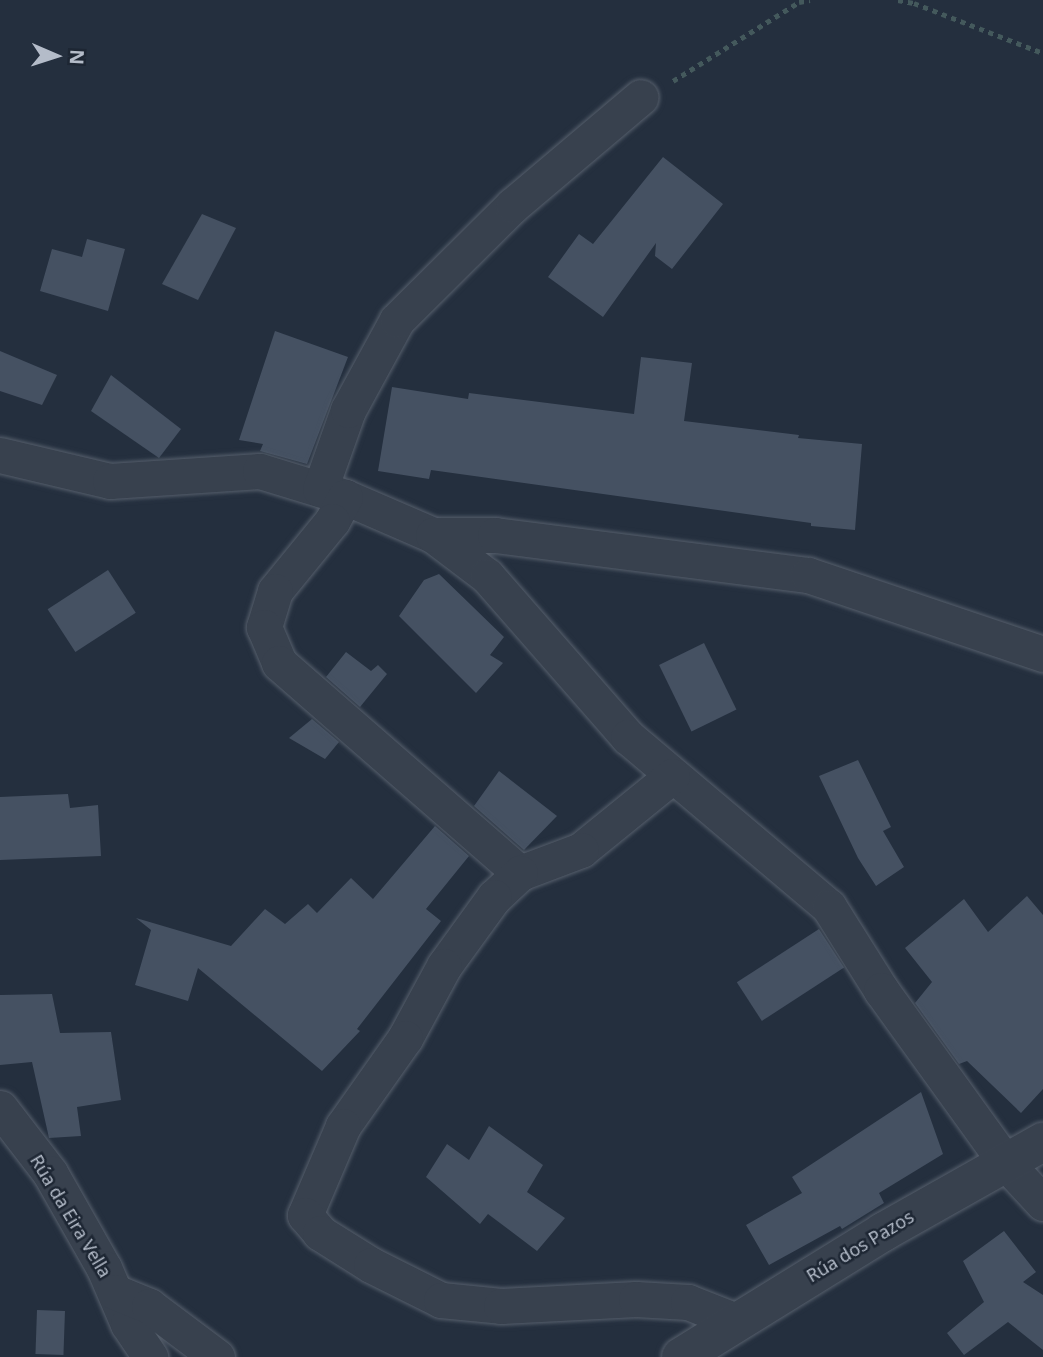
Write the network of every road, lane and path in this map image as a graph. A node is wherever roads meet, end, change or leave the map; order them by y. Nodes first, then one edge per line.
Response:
1 (810, 0) edge
2 (898, 0) edge
3 (1043, 53) edge
4 (640, 97) joint
5 (0, 455) edge
6 (333, 493) junction
7 (433, 535) junction
8 (1043, 654) edge
9 (671, 776) junction
10 (520, 873) junction
11 (0, 1108) edge
12 (1043, 1142) edge
13 (1005, 1162) junction
14 (1043, 1203) edge
15 (115, 1292) junction
16 (736, 1321) junction
17 (150, 1357) edge
18 (217, 1357) edge
19 (681, 1357) edge

1 - 4 path
2 - 3 path
4 - 6 street
5 - 6 street
6 - 7 street
6 - 10 street
7 - 8 street
7 - 9 street
9 - 10 street
9 - 13 street
10 - 16 street
11 - 15 street, Rúa da Eira Vella
12 - 13 street, Rúa dos Pazos
13 - 14 street
13 - 16 street, Rúa dos Pazos
15 - 17 street, Rúa da Eira Vella
15 - 18 street, Rúa da Eira Vella
16 - 19 street, Rúa dos Pazos

